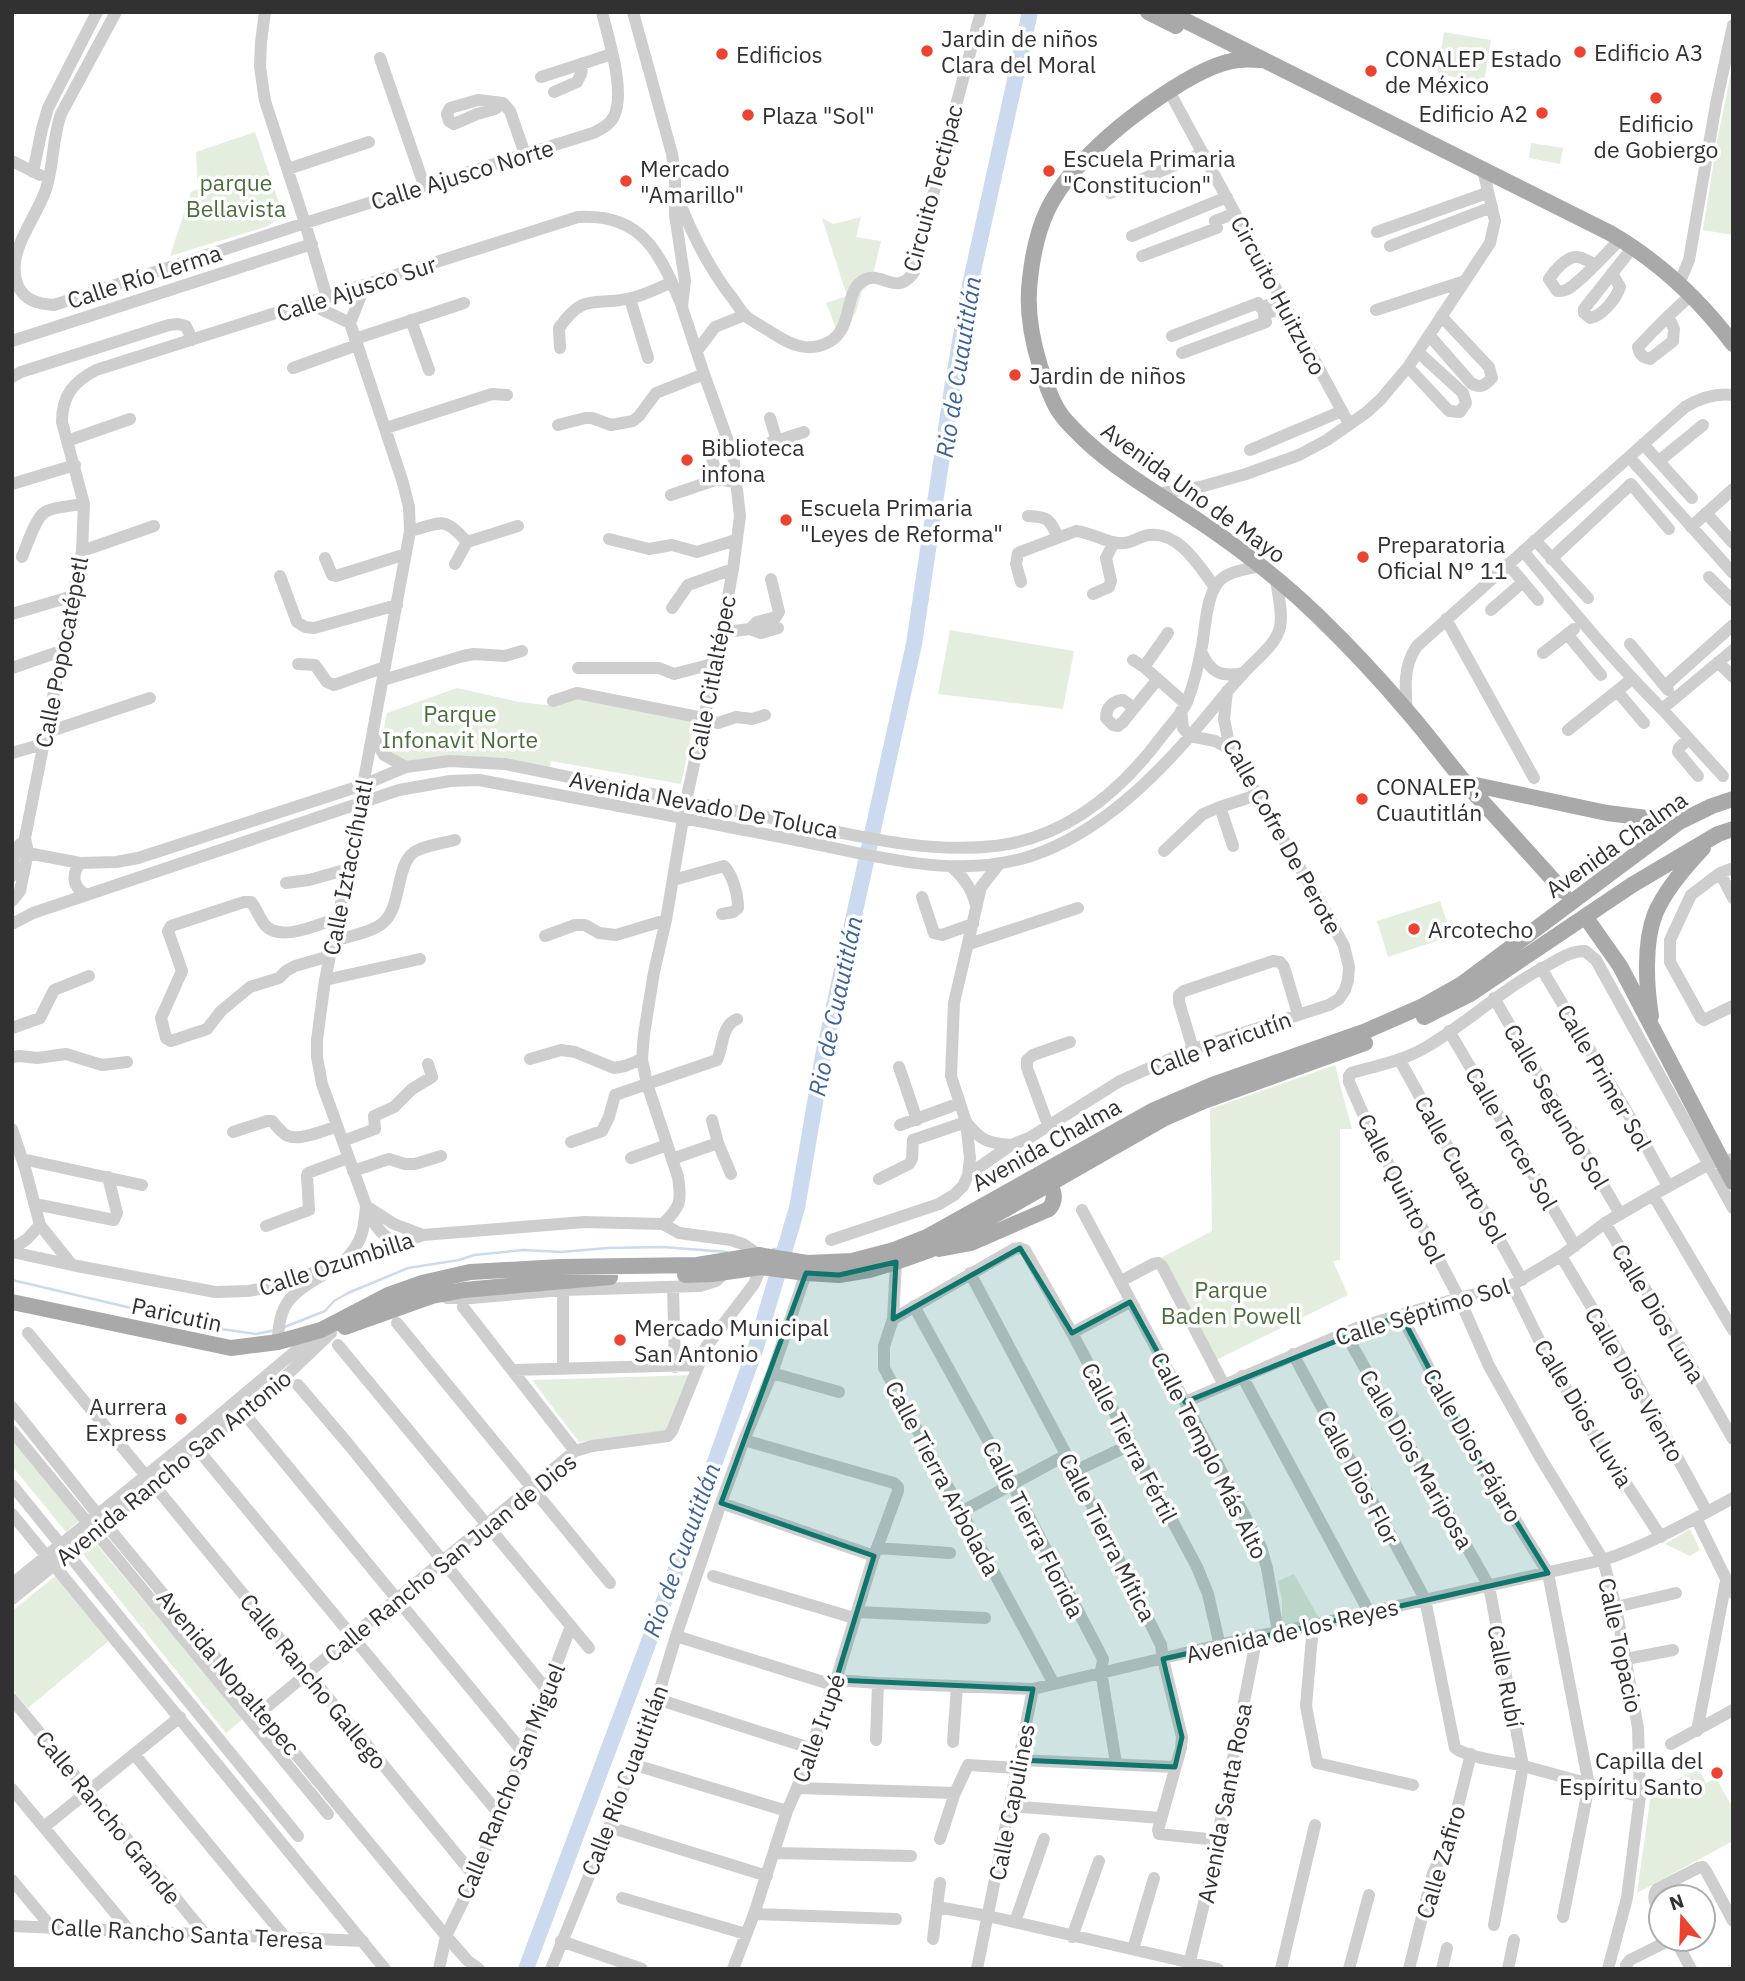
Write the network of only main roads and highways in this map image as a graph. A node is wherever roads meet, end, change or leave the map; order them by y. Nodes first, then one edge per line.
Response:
1 (1159, 14) edge
2 (1262, 60) junction
3 (1207, 69) junction
4 (1733, 344) edge
5 (1466, 783) junction
6 (1733, 799) edge
7 (1679, 822) junction
8 (1726, 832) edge
9 (1563, 891) dead end
10 (1589, 922) dead end
11 (1466, 989) junction
12 (1653, 1028) junction
13 (1721, 1162) edge
14 (1046, 1178) junction
15 (1733, 1182) edge
16 (767, 1259) junction
17 (12, 1302) edge
18 (330, 1336) junction

1 - 2 main road
1 - 3 main road
2 - 3 main road, Avenida Uno de Mayo
2 - 4 main road
3 - 5 main road, Avenida Uno de Mayo
5 - 7 main road
5 - 9 main road, Avenida Uno de Mayo
6 - 7 main road, Avenida Chalma
7 - 11 main road, Avenida Chalma
8 - 11 main road, Avenida Chalma
8 - 12 main road
10 - 12 main road
11 - 14 main road, Avenida Chalma
12 - 13 main road
13 - 15 main road
14 - 16 main road, Avenida Chalma
14 - 16 main road, Avenida Chalma
16 - 18 main road, Avenida Chalma
16 - 18 main road, Avenida Chalma
17 - 18 main road, Paricutin

